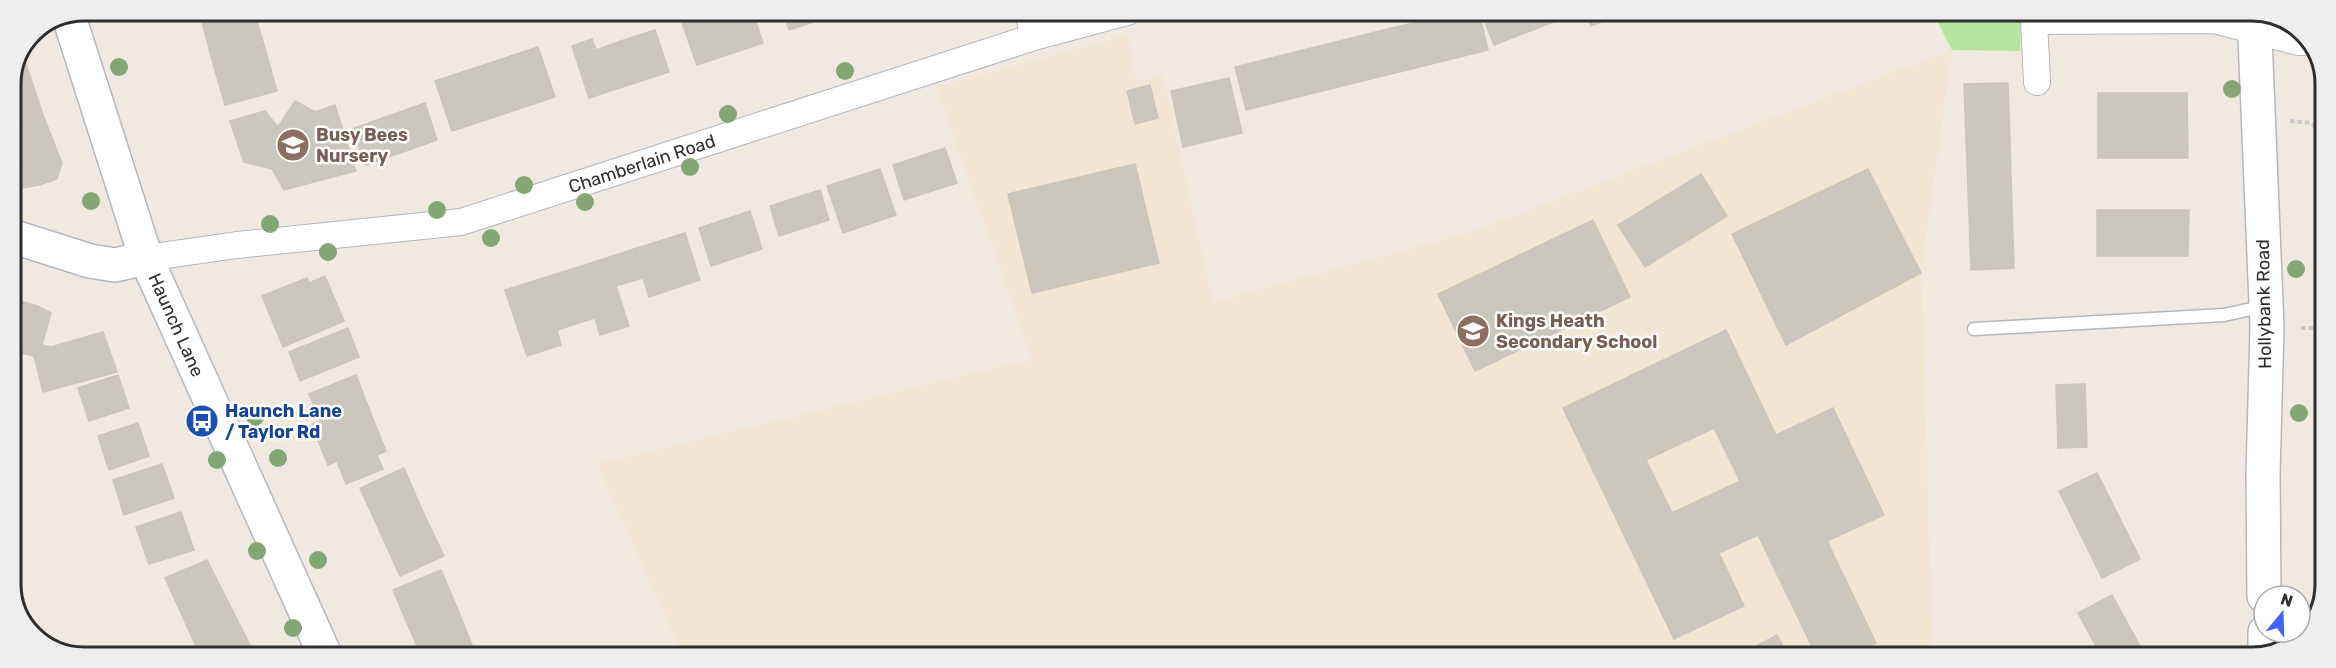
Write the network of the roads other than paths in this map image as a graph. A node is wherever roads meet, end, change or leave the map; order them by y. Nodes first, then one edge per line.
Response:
1 (1031, 21) edge
2 (1094, 21) edge
3 (2034, 21) edge
4 (2254, 21) edge
5 (71, 22) edge
6 (1035, 37) junction
7 (2299, 42) edge
8 (2037, 82) dead end
9 (21, 239) edge
10 (146, 258) junction
11 (2266, 306) junction
12 (1974, 329) dead end
13 (2264, 584) edge
14 (321, 647) edge

1 - 6 street
2 - 6 street, Chamberlain Road
3 - 8 street
4 - 7 street
4 - 11 street, Hollybank Road
5 - 10 street, Haunch Lane
6 - 10 street, Chamberlain Road
9 - 10 street
10 - 14 street, Haunch Lane
11 - 12 lane
11 - 13 street, Hollybank Road

